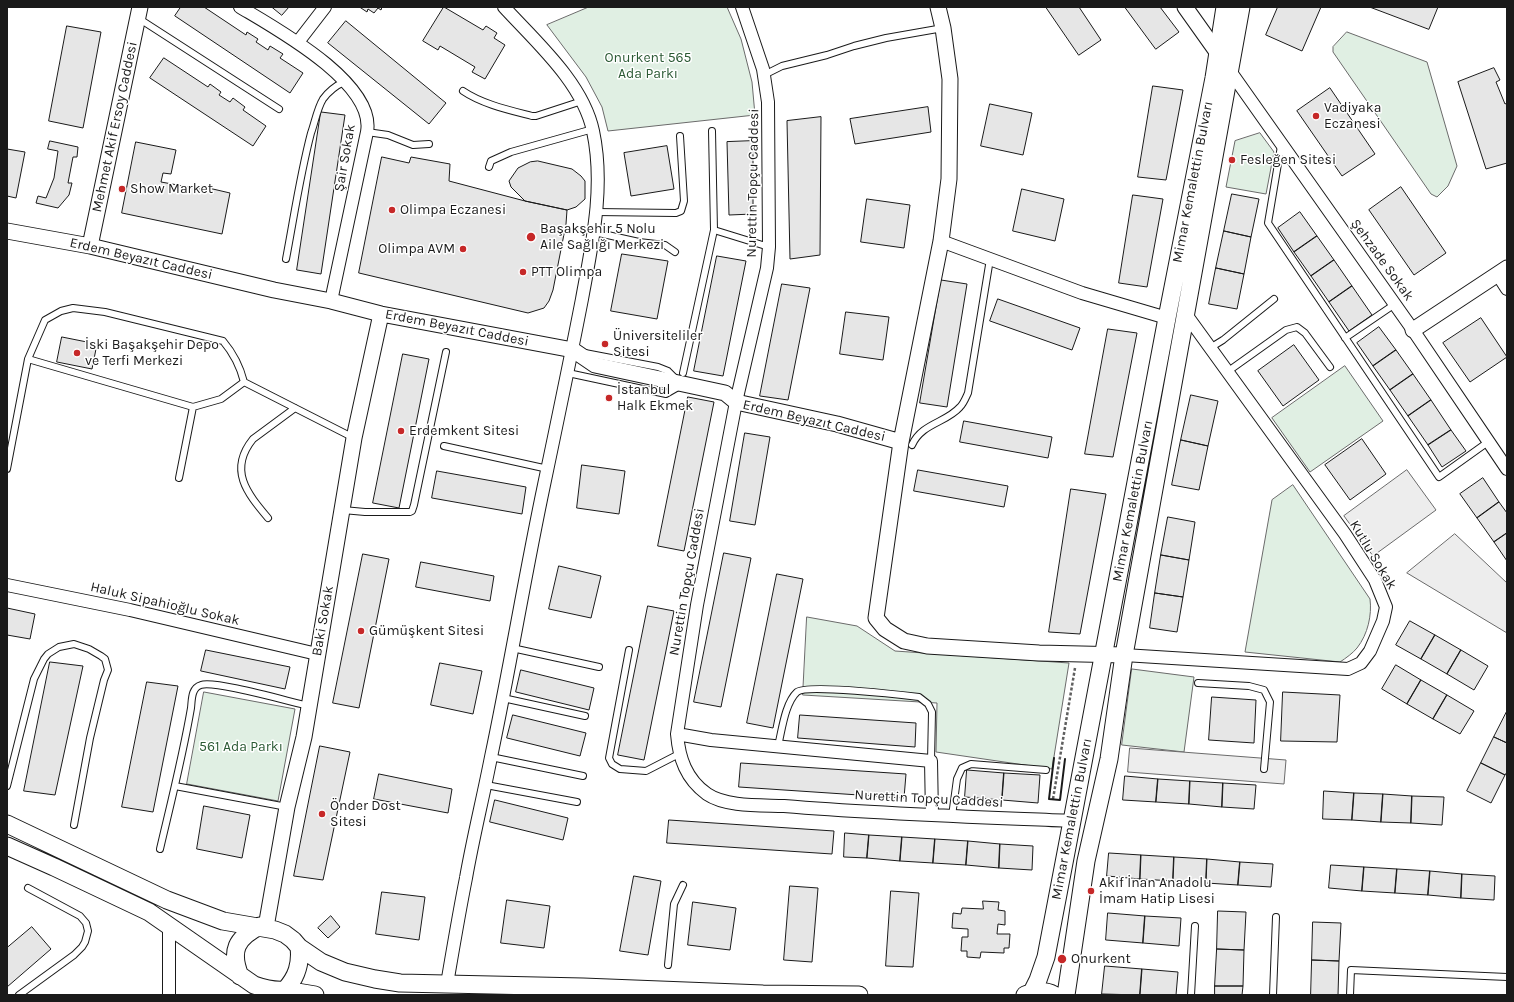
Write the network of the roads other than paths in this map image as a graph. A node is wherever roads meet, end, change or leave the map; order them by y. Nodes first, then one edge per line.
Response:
1 (240, 7) edge
2 (325, 7) edge
3 (504, 7) edge
4 (742, 7) edge
5 (938, 7) edge
6 (1185, 7) edge
7 (1224, 7) edge
8 (1241, 7) edge
9 (139, 13) edge
10 (943, 28) junction
11 (298, 42) junction
12 (1217, 52) junction
13 (1230, 71) junction
14 (764, 75) junction
15 (344, 82) junction
16 (463, 91) dead end
17 (582, 101) junction
18 (279, 109) dead end
19 (593, 129) junction
20 (712, 131) dead end
21 (367, 132) junction
22 (680, 136) dead end
23 (429, 144) dead end
24 (1282, 146) junction
25 (489, 167) dead end
26 (596, 212) junction
27 (714, 230) junction
28 (7, 231) edge
29 (594, 232) junction
30 (941, 241) junction
31 (90, 246) junction
32 (769, 247) junction
33 (675, 252) dead end
34 (286, 259) dead end
35 (990, 259) junction
36 (1502, 271) edge
37 (1507, 289) edge
38 (1274, 299) dead end
39 (331, 301) junction
40 (1395, 304) junction
41 (1185, 313) junction
42 (381, 314) junction
43 (1167, 318) junction
44 (1413, 330) junction
45 (1345, 338) junction
46 (1210, 348) junction
47 (572, 350) junction
48 (446, 352) dead end
49 (28, 359) junction
50 (1330, 368) dead end
51 (1228, 372) junction
52 (568, 373) junction
53 (683, 379) junction
54 (244, 382) junction
55 (736, 402) junction
56 (193, 407) junction
57 (295, 408) junction
58 (354, 438) junction
59 (1488, 442) junction
60 (906, 444) junction
61 (444, 446) dead end
62 (548, 469) junction
63 (1507, 469) edge
64 (7, 470) edge
65 (179, 478) dead end
66 (341, 510) junction
67 (268, 518) dead end
68 (7, 585) edge
69 (512, 648) junction
70 (629, 650) dead end
71 (317, 654) junction
72 (1104, 655) junction
73 (1124, 655) junction
74 (598, 667) dead end
75 (1198, 683) dead end
76 (503, 698) junction
77 (308, 706) junction
78 (585, 716) dead end
79 (677, 734) junction
80 (778, 746) junction
81 (679, 754) junction
82 (491, 757) junction
83 (931, 761) junction
84 (1264, 769) dead end
85 (1046, 770) dead end
86 (582, 776) dead end
87 (486, 785) junction
88 (7, 786) edge
89 (175, 786) junction
90 (577, 802) dead end
91 (287, 807) junction
92 (932, 815) junction
93 (952, 816) junction
94 (1072, 821) junction
95 (7, 824) edge
96 (74, 825) dead end
97 (7, 846) edge
98 (160, 849) dead end
99 (683, 885) dead end
100 (28, 888) dead end
101 (1276, 917) dead end
102 (169, 925) junction
103 (1195, 926) dead end
104 (263, 927) junction
105 (296, 944) junction
106 (668, 965) dead end
107 (1507, 977) edge
108 (447, 984) junction
109 (251, 985) edge
110 (285, 992) edge
111 (1029, 993) edge
112 (19, 995) edge
113 (170, 995) edge
114 (315, 995) edge
115 (859, 995) edge
116 (1054, 995) edge
117 (1066, 995) edge
118 (1190, 995) edge
119 (1273, 995) edge
120 (1350, 995) edge

1 - 11 street, Şair Sokak
2 - 11 street
3 - 17 street
4 - 14 street, Nurettin Topçu Caddesi
5 - 10 street
6 - 12 street
7 - 12 main road, Mimar Kemalettin Bulvarı
8 - 13 main road, Mimar Kemalettin Bulvarı
9 - 18 lane
9 - 31 street, Mehmet Akif Ersoy Caddesi
10 - 14 lane
10 - 30 street
11 - 15 street, Şair Sokak
12 - 13 main road
12 - 43 main road, Mimar Kemalettin Bulvarı
13 - 24 street, Şehzade Sokak
13 - 41 main road, Mimar Kemalettin Bulvarı
14 - 32 street, Nurettin Topçu Caddesi
15 - 21 street, Şair Sokak
15 - 34 lane
16 - 17 lane
17 - 19 street
19 - 25 lane
19 - 26 street
20 - 27 lane
21 - 23 lane
21 - 39 street, Şair Sokak
22 - 26 lane
24 - 40 street, Şehzade Sokak
24 - 45 lane
26 - 29 street
27 - 32 lane
27 - 53 lane
28 - 31 street, Erdem Beyazıt Caddesi
29 - 33 lane
29 - 47 street
30 - 35 street
30 - 60 street
31 - 39 street, Erdem Beyazıt Caddesi
32 - 55 street, Nurettin Topçu Caddesi
35 - 43 street
35 - 60 lane
36 - 37 street
36 - 44 street
38 - 46 lane
39 - 42 street, Erdem Beyazıt Caddesi
40 - 44 street, Şehzade Sokak
40 - 45 lane
41 - 46 street, Kutlu Sokak
41 - 73 main road, Mimar Kemalettin Bulvarı
42 - 47 street, Erdem Beyazıt Caddesi
42 - 58 street, Baki Sokak
43 - 72 main road, Mimar Kemalettin Bulvarı
44 - 59 street, Şehzade Sokak
45 - 59 lane
46 - 51 street, Kutlu Sokak
47 - 52 street
47 - 53 street, Erdem Beyazıt Caddesi
48 - 66 lane
49 - 54 lane
49 - 56 lane
49 - 64 lane
50 - 51 lane
51 - 73 street, Kutlu Sokak
52 - 53 lane
52 - 62 street
53 - 55 street, Erdem Beyazıt Caddesi
54 - 56 lane
54 - 57 lane
55 - 60 street, Erdem Beyazıt Caddesi
55 - 79 street, Nurettin Topçu Caddesi
56 - 65 lane
57 - 58 lane
57 - 67 lane
58 - 66 street, Baki Sokak
59 - 63 street, Şehzade Sokak
60 - 72 street
61 - 62 lane
62 - 69 street
66 - 71 street, Baki Sokak
68 - 71 street, Haluk Sipahioğlu Sokak
69 - 74 lane
69 - 76 street
70 - 81 lane
71 - 77 street, Baki Sokak
72 - 73 street
72 - 94 main road, Mimar Kemalettin Bulvarı
73 - 117 main road, Mimar Kemalettin Bulvarı
75 - 84 lane
76 - 78 lane
76 - 82 street
77 - 89 lane
77 - 91 street, Baki Sokak
79 - 80 street
79 - 81 street, Nurettin Topçu Caddesi
80 - 83 street
80 - 83 lane
81 - 92 street, Nurettin Topçu Caddesi
82 - 86 lane
82 - 87 street
83 - 92 street
85 - 93 lane
87 - 90 lane
87 - 108 street
88 - 96 lane
89 - 91 lane
89 - 98 lane
91 - 104 street, Baki Sokak
92 - 93 street, Nurettin Topçu Caddesi
93 - 94 street, Nurettin Topçu Caddesi
94 - 111 main road, Mimar Kemalettin Bulvarı
95 - 104 main road
97 - 102 main road
99 - 106 lane
100 - 112 lane
101 - 119 lane
102 - 109 main road
102 - 113 street
103 - 118 lane
104 - 105 main road
104 - 109 main road
105 - 108 main road
105 - 110 main road
107 - 120 lane
108 - 115 main road
109 - 110 main road
110 - 114 main road
111 - 116 main road

